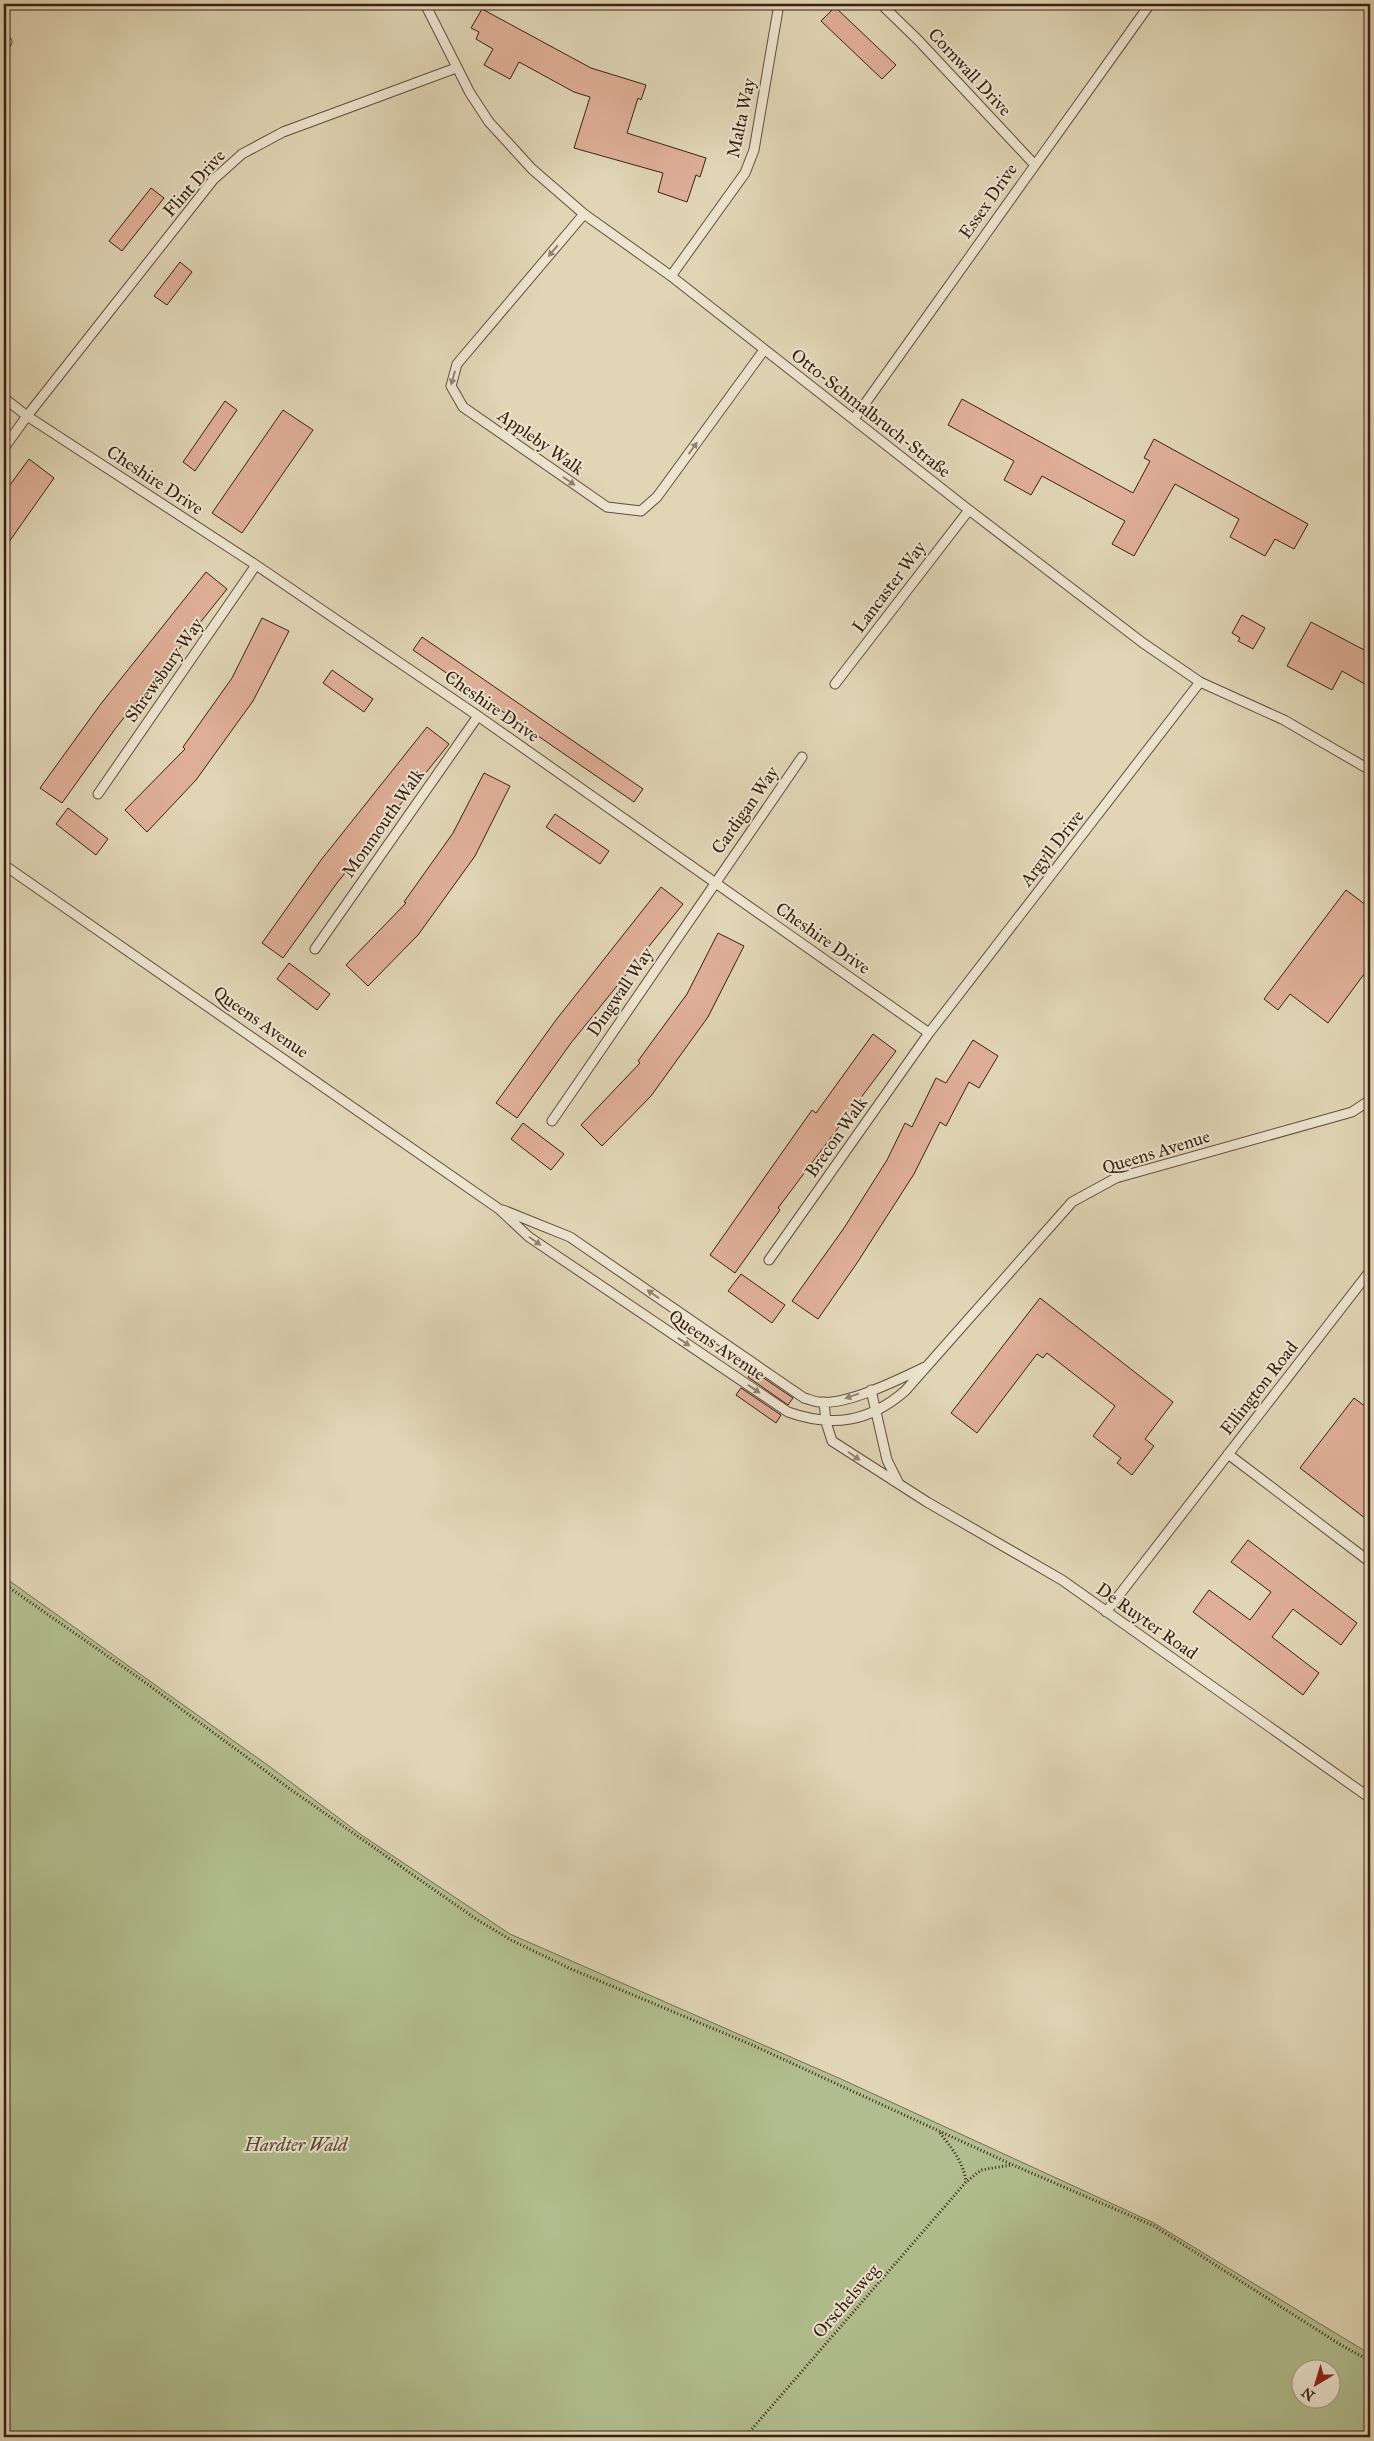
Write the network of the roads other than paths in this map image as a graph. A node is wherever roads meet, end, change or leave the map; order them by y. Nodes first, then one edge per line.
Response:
1 (425, 4) edge
2 (779, 4) edge
3 (881, 4) edge
4 (1150, 4) edge
5 (456, 68) junction
6 (1034, 164) junction
7 (584, 214) junction
8 (671, 276) junction
9 (764, 350) junction
10 (4, 398) edge
11 (27, 416) junction
12 (854, 419) junction
13 (4, 448) edge
14 (969, 510) junction
15 (256, 565) junction
16 (1200, 682) junction
17 (835, 684) dead end
18 (478, 716) junction
19 (802, 757) dead end
20 (1370, 770) edge
21 (98, 794) dead end
22 (4, 865) edge
23 (715, 882) junction
24 (315, 949) dead end
25 (930, 1033) junction
26 (1370, 1100) edge
27 (552, 1121) dead end
28 (499, 1208) junction
29 (769, 1260) dead end
30 (1370, 1272) edge
31 (930, 1364) junction
32 (871, 1390) junction
33 (824, 1402) junction
34 (875, 1411) junction
35 (826, 1422) junction
36 (1228, 1454) junction
37 (898, 1482) junction
38 (1370, 1562) edge
39 (1106, 1612) junction
40 (1370, 1798) edge

1 - 5 lane, Otto-Schmalbruch-Straße
2 - 8 lane, Malta Way
3 - 6 lane, Cornwall Drive
4 - 6 lane, Essex Drive
5 - 7 lane, Otto-Schmalbruch-Straße
5 - 11 lane, Flint Drive
6 - 12 lane, Essex Drive
7 - 8 lane, Otto-Schmalbruch-Straße
7 -> 9 lane, Appleby Walk
8 - 9 lane, Otto-Schmalbruch-Straße
9 - 12 lane, Otto-Schmalbruch-Straße
10 - 11 lane, Cheshire Drive
11 - 13 lane, Flint Drive
11 - 15 lane, Cheshire Drive
12 - 14 lane, Otto-Schmalbruch-Straße
14 - 16 lane, Otto-Schmalbruch-Straße
14 - 17 lane, Lancaster Way
15 - 18 lane, Cheshire Drive
15 - 21 lane, Shrewsbury Way
16 - 20 lane, Otto-Schmalbruch-Straße
16 - 25 lane, Argyll Drive
18 - 23 lane, Cheshire Drive
18 - 24 lane, Monmouth Walk
19 - 23 lane, Cardigan Way
22 - 28 lane, Queens Avenue
23 - 25 lane, Cheshire Drive
23 - 27 lane, Dingwall Way
25 - 29 lane, Brecon Walk
26 - 31 lane, Queens Avenue
33 -> 28 lane, Queens Avenue
28 -> 35 lane, Queens Avenue
30 - 36 lane, Ellington Road
31 - 32 lane, Queens Avenue
31 - 34 lane, Queens Avenue
32 -> 33 lane, Queens Avenue
32 - 34 lane, De Ruyter Road
33 - 35 lane, De Ruyter Road
34 - 35 lane, Queens Avenue
34 - 37 lane, De Ruyter Road
35 -> 37 lane, De Ruyter Road
36 - 38 lane, Ellington Road
36 - 39 lane
37 - 39 lane, De Ruyter Road
39 - 40 lane, De Ruyter Road

